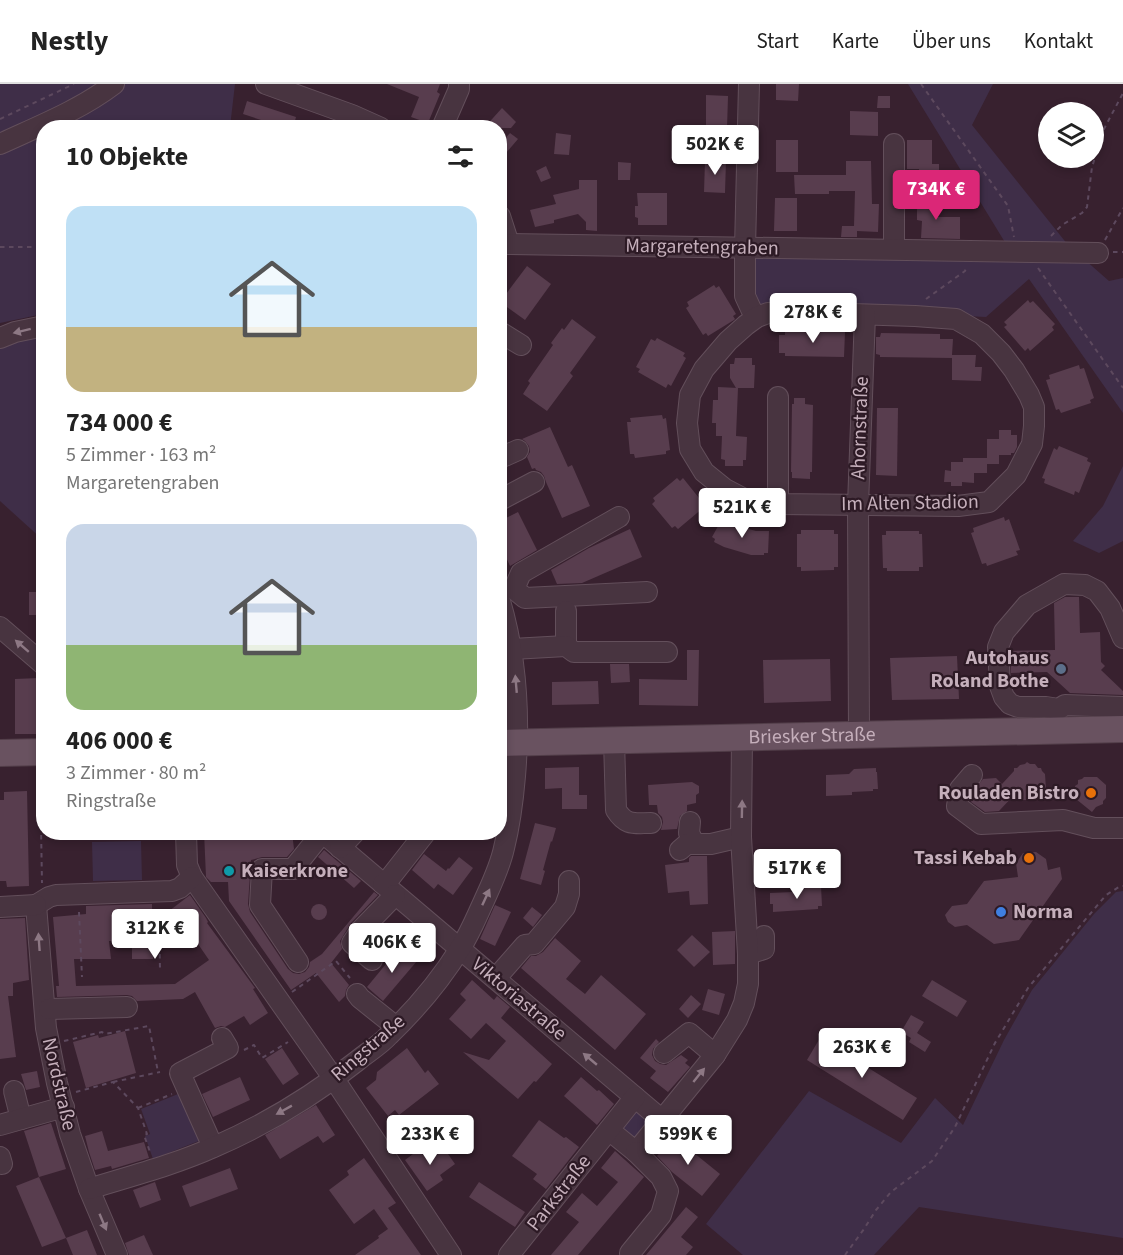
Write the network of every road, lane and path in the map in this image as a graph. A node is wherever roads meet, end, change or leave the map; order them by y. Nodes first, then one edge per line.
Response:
1 (74, 84) edge
2 (114, 84) edge
3 (266, 84) edge
4 (459, 84) edge
5 (749, 84) edge
6 (921, 84) edge
7 (1123, 93) edge
8 (0, 118) edge
9 (51, 120) edge
10 (363, 120) edge
11 (445, 120) edge
12 (36, 127) edge
13 (0, 144) edge
14 (894, 144) dead end
15 (1123, 208) edge
16 (0, 247) edge
17 (36, 247) edge
18 (745, 248) junction
19 (894, 249) junction
20 (974, 250) junction
21 (507, 251) edge
22 (1027, 251) junction
23 (1119, 252) dead end
24 (1098, 253) joint
25 (1123, 256) edge
26 (865, 315) junction
27 (915, 316) junction
28 (757, 317) junction
29 (36, 328) edge
30 (507, 336) edge
31 (0, 338) edge
32 (521, 345) dead end
33 (1123, 388) edge
34 (778, 397) dead end
35 (518, 450) dead end
36 (507, 455) edge
37 (534, 482) dead end
38 (507, 496) edge
39 (778, 504) junction
40 (858, 505) junction
41 (619, 517) dead end
42 (507, 591) edge
43 (647, 592) dead end
44 (507, 595) edge
45 (566, 611) dead end
46 (507, 615) edge
47 (0, 627) edge
48 (1123, 638) edge
49 (566, 646) junction
50 (512, 649) junction
51 (667, 652) dead end
52 (36, 658) edge
53 (1123, 706) edge
54 (1060, 720) junction
55 (1123, 729) edge
56 (859, 735) junction
57 (742, 737) junction
58 (614, 740) junction
59 (508, 742) edge
60 (36, 752) edge
61 (0, 753) edge
62 (972, 775) dead end
63 (690, 822) dead end
64 (651, 823) dead end
65 (1123, 828) edge
66 (507, 835) edge
67 (741, 837) junction
68 (40, 840) edge
69 (186, 840) edge
70 (316, 840) edge
71 (330, 840) edge
72 (348, 840) edge
73 (420, 840) edge
74 (506, 840) edge
75 (340, 848) junction
76 (192, 877) junction
77 (569, 881) dead end
78 (1123, 886) edge
79 (389, 890) junction
80 (78, 894) junction
81 (39, 903) junction
82 (0, 907) edge
83 (159, 911) dead end
84 (764, 936) dead end
85 (460, 950) junction
86 (748, 954) junction
87 (372, 960) dead end
88 (298, 962) dead end
89 (160, 971) dead end
90 (82, 977) dead end
91 (496, 978) junction
92 (357, 994) joint
93 (279, 1000) junction
94 (127, 1007) dead end
95 (49, 1009) dead end
96 (390, 1022) dead end
97 (294, 1038) dead end
98 (55, 1043) dead end
99 (225, 1043) joint
100 (664, 1053) dead end
101 (715, 1055) junction
102 (158, 1072) junction
103 (334, 1079) junction
104 (183, 1080) junction
105 (112, 1082) junction
106 (14, 1091) dead end
107 (635, 1097) junction
108 (66, 1100) junction
109 (138, 1108) junction
110 (21, 1119) junction
111 (662, 1120) junction
112 (0, 1125) edge
113 (609, 1130) junction
114 (213, 1147) junction
115 (636, 1152) junction
116 (150, 1154) dead end
117 (89, 1189) junction
118 (630, 1253) dead end
119 (117, 1255) edge
120 (451, 1255) edge
121 (510, 1255) edge
122 (844, 1255) edge

1 - 8 path
2 - 9 street
3 - 10 street
4 - 11 street
5 - 18 street
6 - 22 path
7 - 22 path
12 - 13 street
14 - 19 street
15 - 24 path
16 - 17 path
18 - 19 street, Margaretengraben
18 - 21 street, Margaretengraben
18 - 28 street
19 - 20 street, Margaretengraben
20 - 22 street, Margaretengraben
20 - 27 path
22 - 24 street, Margaretengraben
22 - 33 path
23 - 25 path
26 - 27 street, Im Alten Stadion
26 - 28 street, Im Alten Stadion
26 - 40 street, Ahornstraße
27 - 40 street, Im Alten Stadion
28 - 39 street, Im Alten Stadion
29 -> 31 street
30 - 32 street
34 - 39 street
35 - 36 street
37 - 38 street
39 - 40 street, Im Alten Stadion
40 - 56 street, Ahornstraße
41 - 42 street
43 - 44 street
45 - 49 street
46 - 50 street, Ringstraße
52 -> 47 street
48 - 54 street
49 - 50 street
49 - 51 street
59 -> 50 street, Ringstraße
53 - 54 street
54 - 55 main road, Briesker Straße
54 - 56 main road, Briesker Straße
56 - 57 main road, Briesker Straße
57 - 58 main road, Briesker Straße
67 -> 57 street
58 - 59 main road, Briesker Straße
58 - 64 street
66 -> 59 street, Ringstraße
60 - 61 main road
62 - 65 street
63 - 67 street
67 - 86 street
68 - 81 path
69 - 76 street
70 - 88 street
71 - 75 street, Viktoriastraße
72 - 75 street
73 - 79 street
85 -> 74 street, Ringstraße
75 - 79 street, Viktoriastraße
76 - 80 street
76 - 93 street
77 - 91 street
78 - 122 path
79 - 85 street, Viktoriastraße
79 - 87 street
80 - 81 street
80 - 90 path
81 - 82 street
108 -> 81 street, Nordstraße
83 - 89 path
84 - 86 street
85 - 91 street, Viktoriastraße
85 - 103 street, Ringstraße
86 - 101 street
107 -> 91 street, Viktoriastraße
92 - 93 path
92 - 96 street
93 - 103 street
94 - 95 street
97 - 99 path
98 - 102 path
99 - 104 street
100 - 101 street
111 -> 101 street
102 - 104 path
102 - 105 path
103 -> 114 street, Ringstraße
103 - 120 street
104 - 109 path
104 - 114 street
105 - 108 path
105 - 109 path
106 - 110 street
107 - 111 street, Viktoriastraße
107 - 113 street, Parkstraße
108 - 110 street
108 - 117 street, Nordstraße
109 - 116 path
110 - 112 street
111 - 115 street
113 - 115 street
113 - 121 street, Parkstraße
114 - 117 street, Ringstraße
115 - 118 street
117 -> 119 street, Nordstraße

